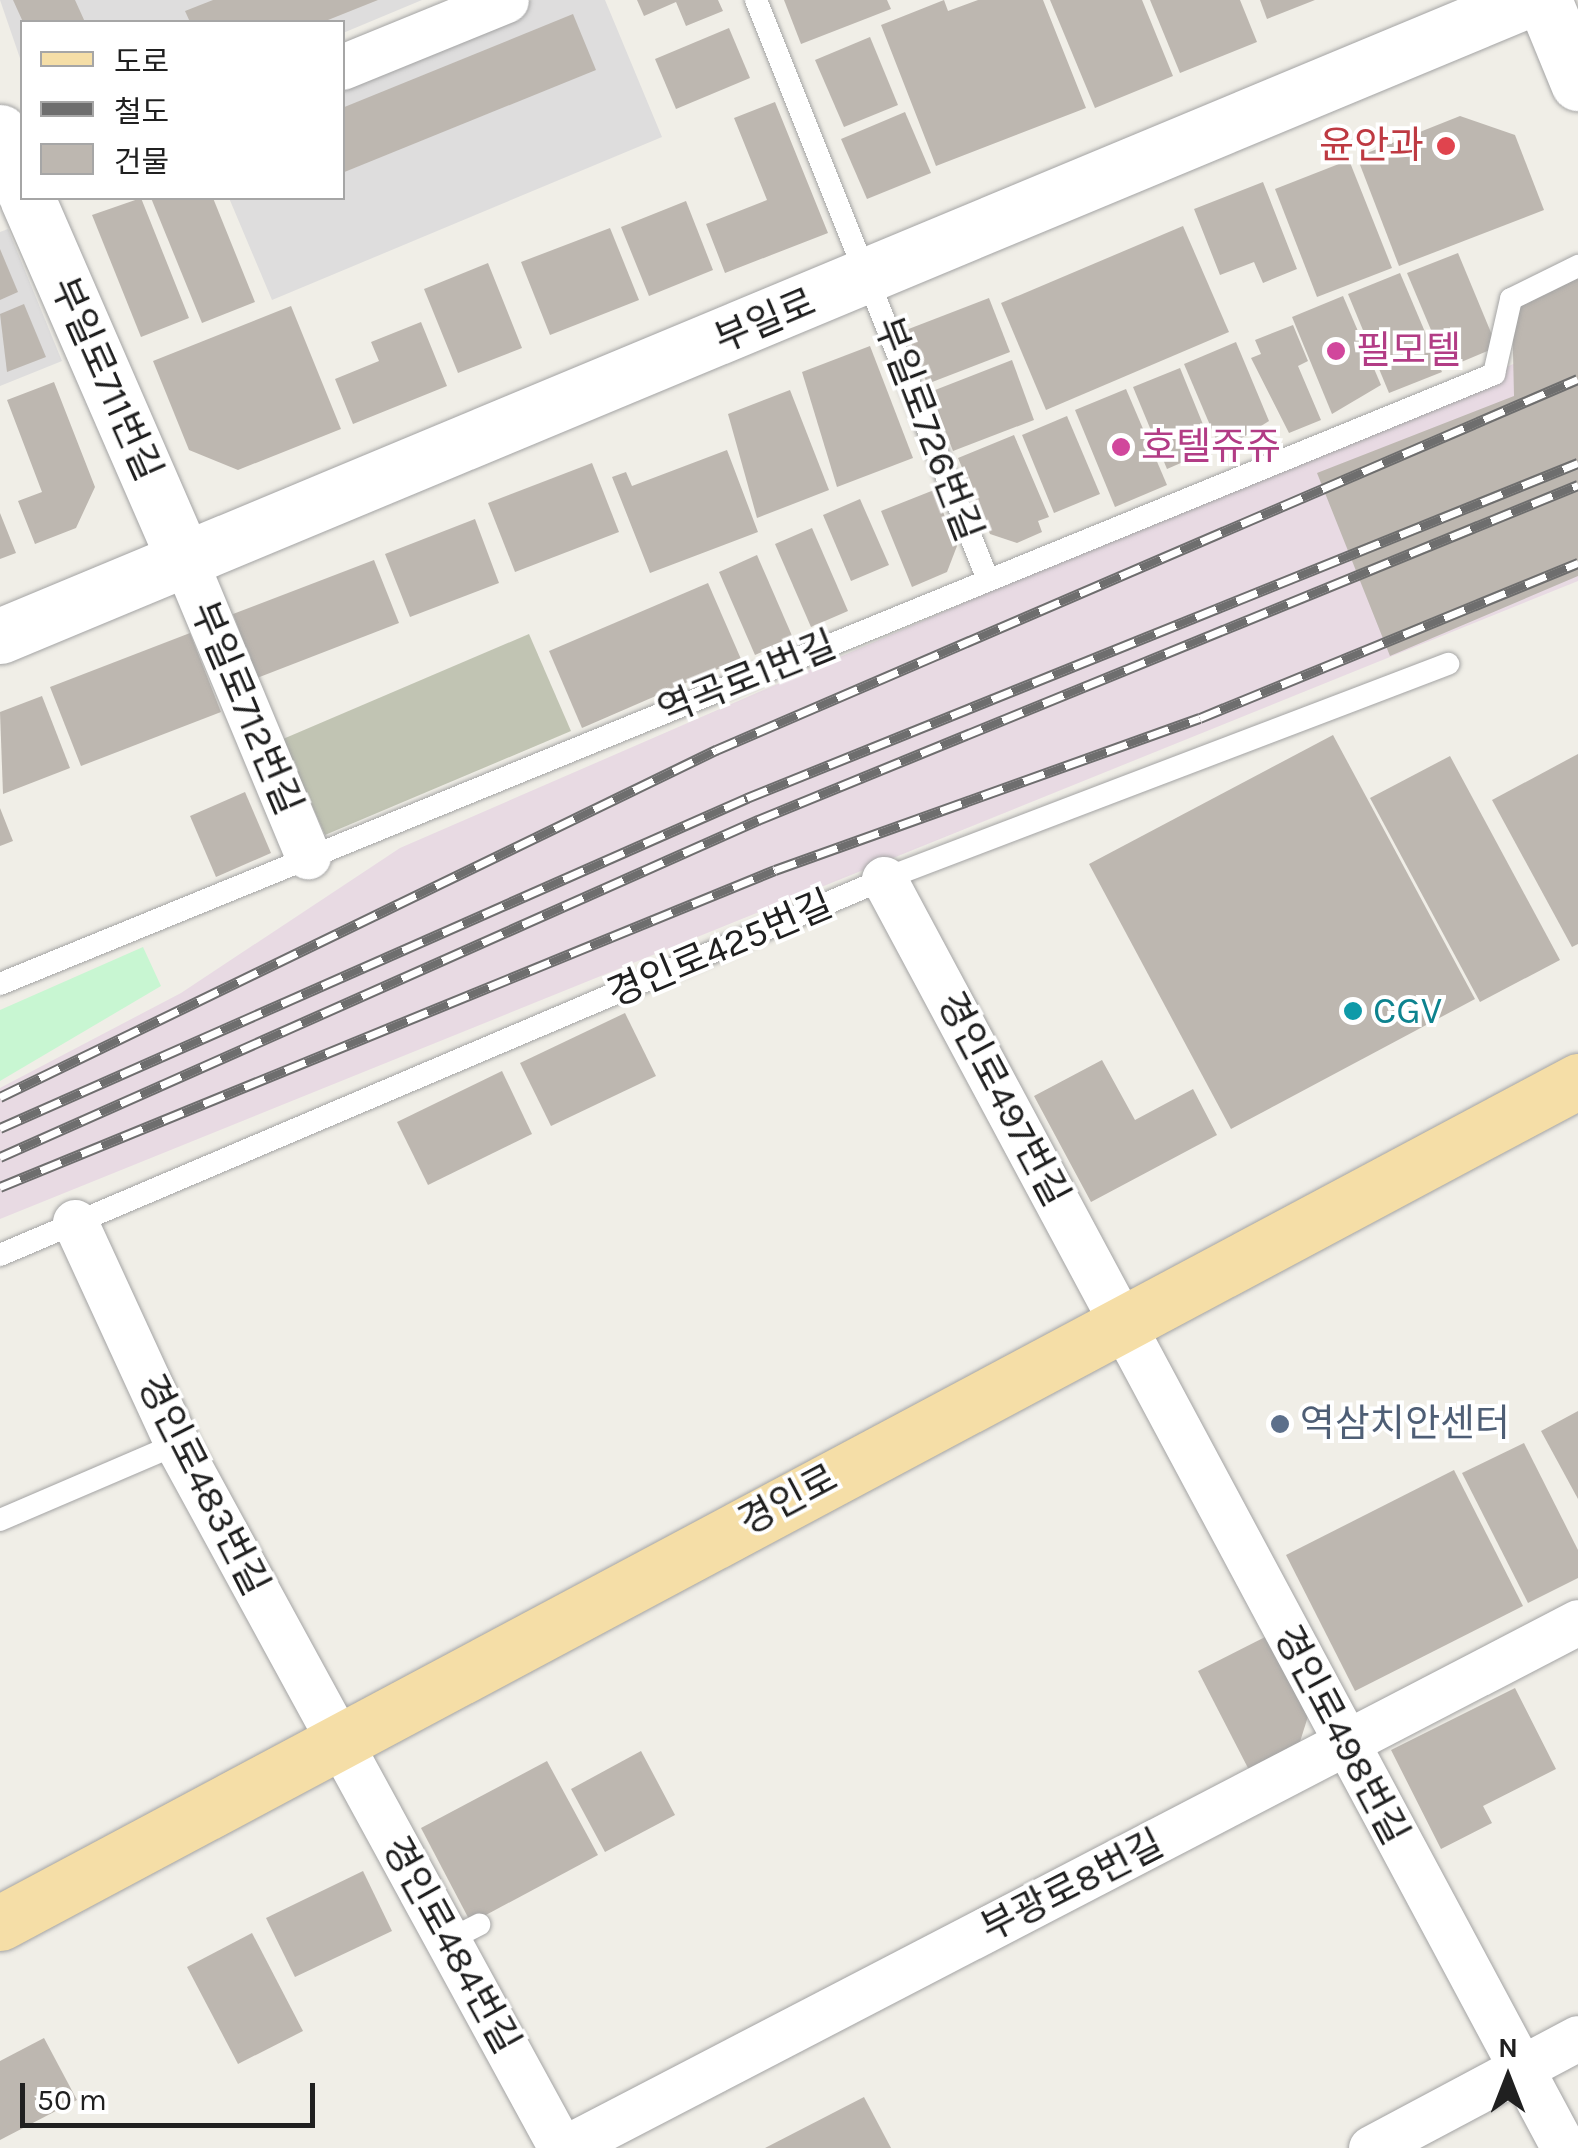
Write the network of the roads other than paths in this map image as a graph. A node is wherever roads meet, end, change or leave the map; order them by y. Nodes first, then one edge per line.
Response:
1 (506, 0) edge
2 (756, 0) edge
3 (1527, 0) edge
4 (1544, 0) edge
5 (345, 66) edge
6 (1578, 83) edge
7 (0, 132) edge
8 (20, 183) edge
9 (26, 200) edge
10 (1578, 266) edge
11 (868, 278) junction
12 (185, 561) junction
13 (988, 580) junction
14 (0, 636) edge
15 (1448, 664) dead end
16 (308, 856) junction
17 (884, 880) junction
18 (0, 984) edge
19 (1578, 1081) edge
20 (75, 1222) junction
21 (0, 1255) edge
22 (1122, 1319) junction
23 (177, 1444) junction
24 (0, 1520) edge
25 (1578, 1622) edge
26 (340, 1743) junction
27 (1345, 1745) junction
28 (0, 1922) edge
29 (1578, 2038) edge
30 (1521, 2068) junction
31 (563, 2148) edge
32 (1371, 2148) edge
33 (1564, 2148) edge

1 - 5 street
2 - 11 lane, 부일로726번길
3 - 11 street, 부일로
4 - 6 street
7 - 8 street
9 - 12 street, 부일로711번길
10 - 13 lane, 역곡로1번길
11 - 12 street, 부일로
11 - 13 lane, 부일로726번길
12 - 14 street, 부일로
12 - 16 street, 부일로712번길
13 - 16 lane, 역곡로1번길
15 - 17 lane, 경인로425번길
16 - 18 lane, 역곡로1번길
17 - 20 lane, 경인로425번길
17 - 22 street, 경인로497번길
19 - 22 main road, 경인로
20 - 21 lane, 경인로425번길
20 - 23 street, 경인로483번길
22 - 26 main road, 경인로
22 - 27 street, 경인로498번길
23 - 24 lane
23 - 26 street, 경인로483번길
25 - 27 street, 부광로8번길
26 - 28 main road, 경인로
26 - 31 street, 경인로484번길
27 - 30 street, 경인로498번길
27 - 31 street, 부광로8번길
29 - 30 street
30 - 32 street
30 - 33 street, 경인로498번길

